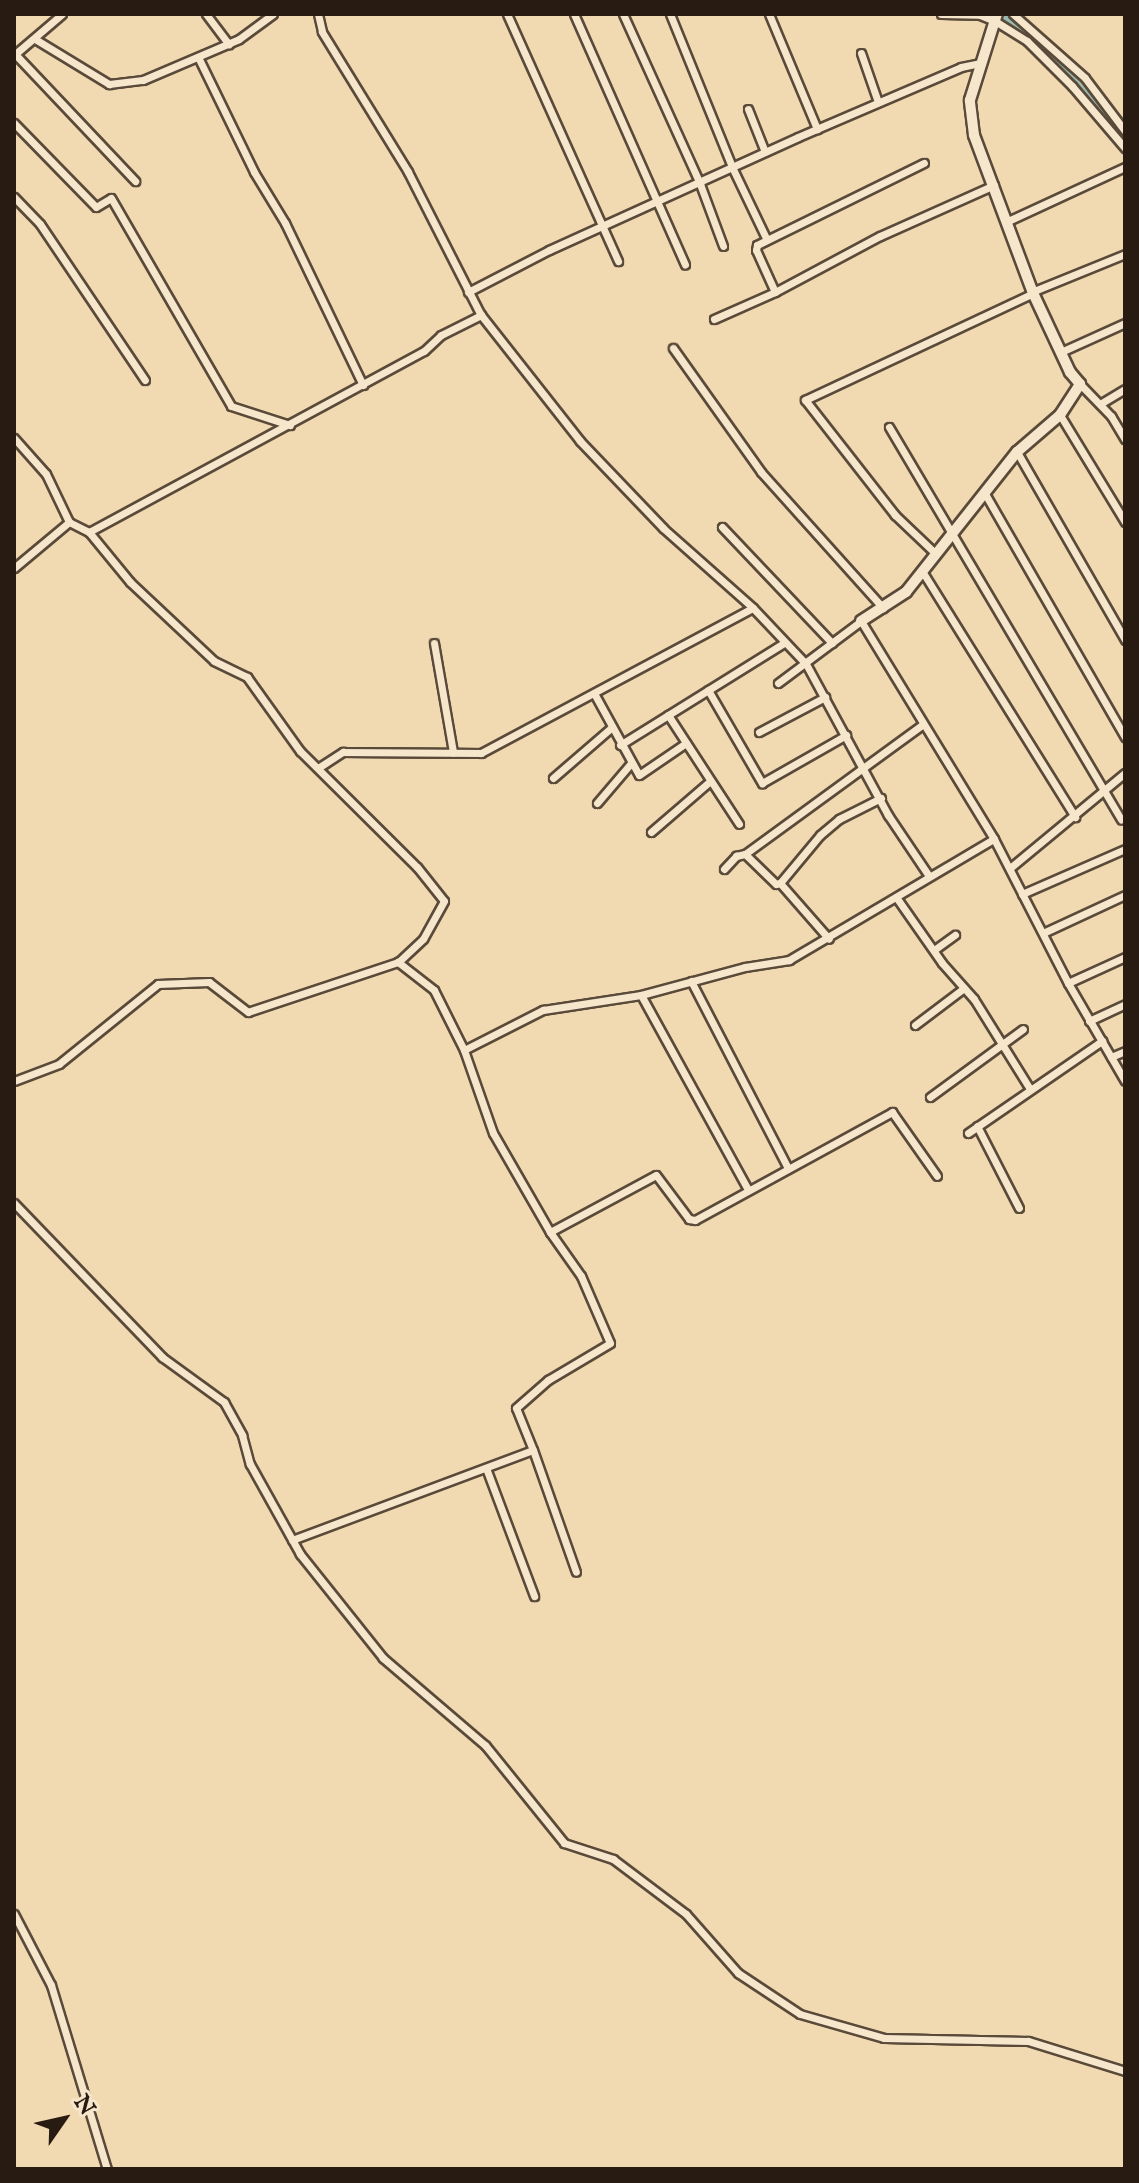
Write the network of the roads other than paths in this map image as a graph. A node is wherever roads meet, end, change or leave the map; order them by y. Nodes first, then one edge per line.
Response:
1 (206, 14) edge
2 (270, 14) edge
3 (318, 14) edge
4 (507, 14) edge
5 (574, 14) edge
6 (623, 14) edge
7 (670, 14) edge
8 (769, 14) edge
9 (941, 14) edge
10 (1013, 14) edge
11 (57, 16) edge
12 (996, 17) edge
13 (35, 39) junction
14 (229, 44) junction
15 (861, 53) dead end
16 (14, 55) edge
17 (199, 59) junction
18 (980, 63) junction
19 (878, 102) junction
20 (748, 109) dead end
21 (14, 123) edge
22 (817, 129) junction
23 (1125, 131) edge
24 (1125, 148) edge
25 (765, 152) junction
26 (924, 163) dead end
27 (732, 167) junction
28 (1125, 167) edge
29 (135, 181) dead end
30 (700, 184) junction
31 (994, 185) junction
32 (14, 197) edge
33 (656, 203) junction
34 (1008, 221) junction
35 (605, 224) junction
36 (766, 238) junction
37 (723, 246) dead end
38 (1125, 254) edge
39 (618, 261) dead end
40 (685, 265) dead end
41 (468, 292) junction
42 (775, 292) junction
43 (1033, 292) junction
44 (481, 315) junction
45 (714, 319) dead end
46 (1125, 323) edge
47 (673, 348) dead end
48 (1063, 351) junction
49 (145, 380) dead end
50 (1080, 384) junction
51 (363, 385) junction
52 (1125, 389) edge
53 (1100, 404) junction
54 (1060, 415) junction
55 (290, 425) junction
56 (889, 427) dead end
57 (14, 438) edge
58 (1125, 439) edge
59 (1017, 452) junction
60 (984, 492) junction
61 (69, 522) junction
62 (1125, 522) edge
63 (722, 527) dead end
64 (953, 531) junction
65 (89, 532) junction
66 (936, 554) junction
67 (14, 568) edge
68 (922, 571) junction
69 (753, 608) junction
70 (883, 608) junction
71 (861, 621) junction
72 (1125, 640) edge
73 (434, 643) dead end
74 (784, 643) junction
75 (832, 643) junction
76 (806, 664) junction
77 (778, 683) dead end
78 (708, 690) junction
79 (595, 695) junction
80 (825, 697) junction
81 (668, 715) junction
82 (923, 724) junction
83 (611, 728) junction
84 (759, 732) dead end
85 (846, 735) junction
86 (1125, 737) edge
87 (686, 743) junction
88 (620, 745) junction
89 (453, 752) junction
90 (631, 763) junction
91 (863, 766) junction
92 (318, 768) junction
93 (1125, 773) edge
94 (553, 778) dead end
95 (710, 781) junction
96 (1103, 790) junction
97 (881, 798) junction
98 (597, 803) dead end
99 (1075, 817) junction
100 (1121, 819) dead end
101 (739, 824) dead end
102 (651, 832) dead end
103 (994, 839) junction
104 (1125, 849) edge
105 (745, 854) junction
106 (1010, 868) junction
107 (724, 869) dead end
108 (929, 876) junction
109 (780, 883) junction
110 (1022, 894) junction
111 (1125, 895) edge
112 (896, 897) junction
113 (1043, 933) junction
114 (955, 935) dead end
115 (829, 939) junction
116 (934, 950) junction
117 (1125, 957) edge
118 (398, 962) junction
119 (691, 981) junction
120 (1068, 983) junction
121 (964, 988) junction
122 (641, 995) junction
123 (1125, 1004) edge
124 (1089, 1021) junction
125 (915, 1025) dead end
126 (1023, 1029) dead end
127 (1102, 1041) junction
128 (1003, 1045) junction
129 (464, 1050) junction
130 (1125, 1051) edge
131 (1111, 1057) junction
132 (14, 1081) edge
133 (1125, 1081) edge
134 (1030, 1089) junction
135 (930, 1097) dead end
136 (977, 1126) junction
137 (968, 1133) dead end
138 (788, 1168) junction
139 (937, 1176) dead end
140 (748, 1190) junction
141 (14, 1203) edge
142 (1019, 1208) dead end
143 (550, 1232) junction
144 (533, 1450) junction
145 (486, 1468) junction
146 (292, 1540) junction
147 (576, 1572) dead end
148 (534, 1596) dead end
149 (14, 1914) edge
150 (1125, 2071) edge
151 (107, 2169) edge

1 - 14 street
2 - 14 street
3 - 41 street
4 - 35 street
5 - 33 street
6 - 30 street
7 - 27 street
8 - 22 street
9 - 12 street
10 - 23 street
11 - 13 street
12 - 18 street
12 - 24 street
13 - 16 street
13 - 17 street
14 - 17 street
15 - 19 street
16 - 29 street
17 - 51 street
18 - 19 street
18 - 31 street
19 - 22 street
20 - 25 street
21 - 55 street
22 - 25 street
25 - 27 street
26 - 36 street
27 - 30 street
27 - 36 street
28 - 34 street
30 - 33 street
30 - 37 street
31 - 34 street
31 - 42 street
32 - 49 street
33 - 35 street
33 - 40 street
34 - 43 street
35 - 39 street
35 - 41 street
36 - 42 street
38 - 43 street
41 - 44 street
42 - 45 street
43 - 48 street
43 - 66 street
44 - 51 street
44 - 69 street
46 - 48 street
47 - 70 street
48 - 50 street
50 - 53 street
50 - 54 street
51 - 55 street
52 - 53 street
53 - 58 street
54 - 59 street
54 - 62 street
55 - 65 street
56 - 64 street
57 - 61 street
59 - 60 street
59 - 72 street
60 - 64 street
60 - 86 street
61 - 65 street
61 - 67 street
63 - 75 street
64 - 66 street
64 - 96 street
65 - 92 street
66 - 68 street
68 - 70 street
68 - 99 street
69 - 74 street
69 - 79 street
70 - 71 street
71 - 75 street
71 - 82 street
73 - 89 street
74 - 76 street
74 - 78 street
75 - 76 street
76 - 77 street
76 - 80 street
78 - 81 street
78 - 85 street
79 - 83 street
79 - 89 street
80 - 84 street
80 - 85 street
81 - 87 street
81 - 88 street
82 - 91 street
82 - 103 street
83 - 88 street
83 - 94 street
85 - 91 street
87 - 90 street
87 - 95 street
88 - 90 street
89 - 92 street
90 - 98 street
91 - 97 street
91 - 105 street
92 - 118 street
93 - 96 street
95 - 101 street
95 - 102 street
96 - 99 street
96 - 100 street
97 - 108 street
97 - 109 street
99 - 106 street
103 - 106 street
103 - 108 street
104 - 110 street
105 - 107 street
105 - 109 street
106 - 110 street
108 - 112 street
109 - 115 street
110 - 113 street
111 - 113 street
112 - 115 street
112 - 116 street
113 - 120 street
114 - 116 street
115 - 119 street
116 - 121 street
117 - 120 street
118 - 129 street
118 - 132 street
119 - 122 street
119 - 138 street
120 - 124 street
121 - 125 street
121 - 128 street
122 - 129 street
122 - 140 street
123 - 124 street
124 - 127 street
126 - 128 street
127 - 131 street
127 - 134 street
128 - 134 street
128 - 135 street
129 - 143 street
130 - 131 street
131 - 133 street
134 - 136 street
136 - 137 street
136 - 142 street
138 - 139 street
138 - 140 street
140 - 143 street
141 - 146 street
143 - 144 street
144 - 145 street
144 - 147 street
145 - 146 street
145 - 148 street
146 - 150 street
149 - 151 street

